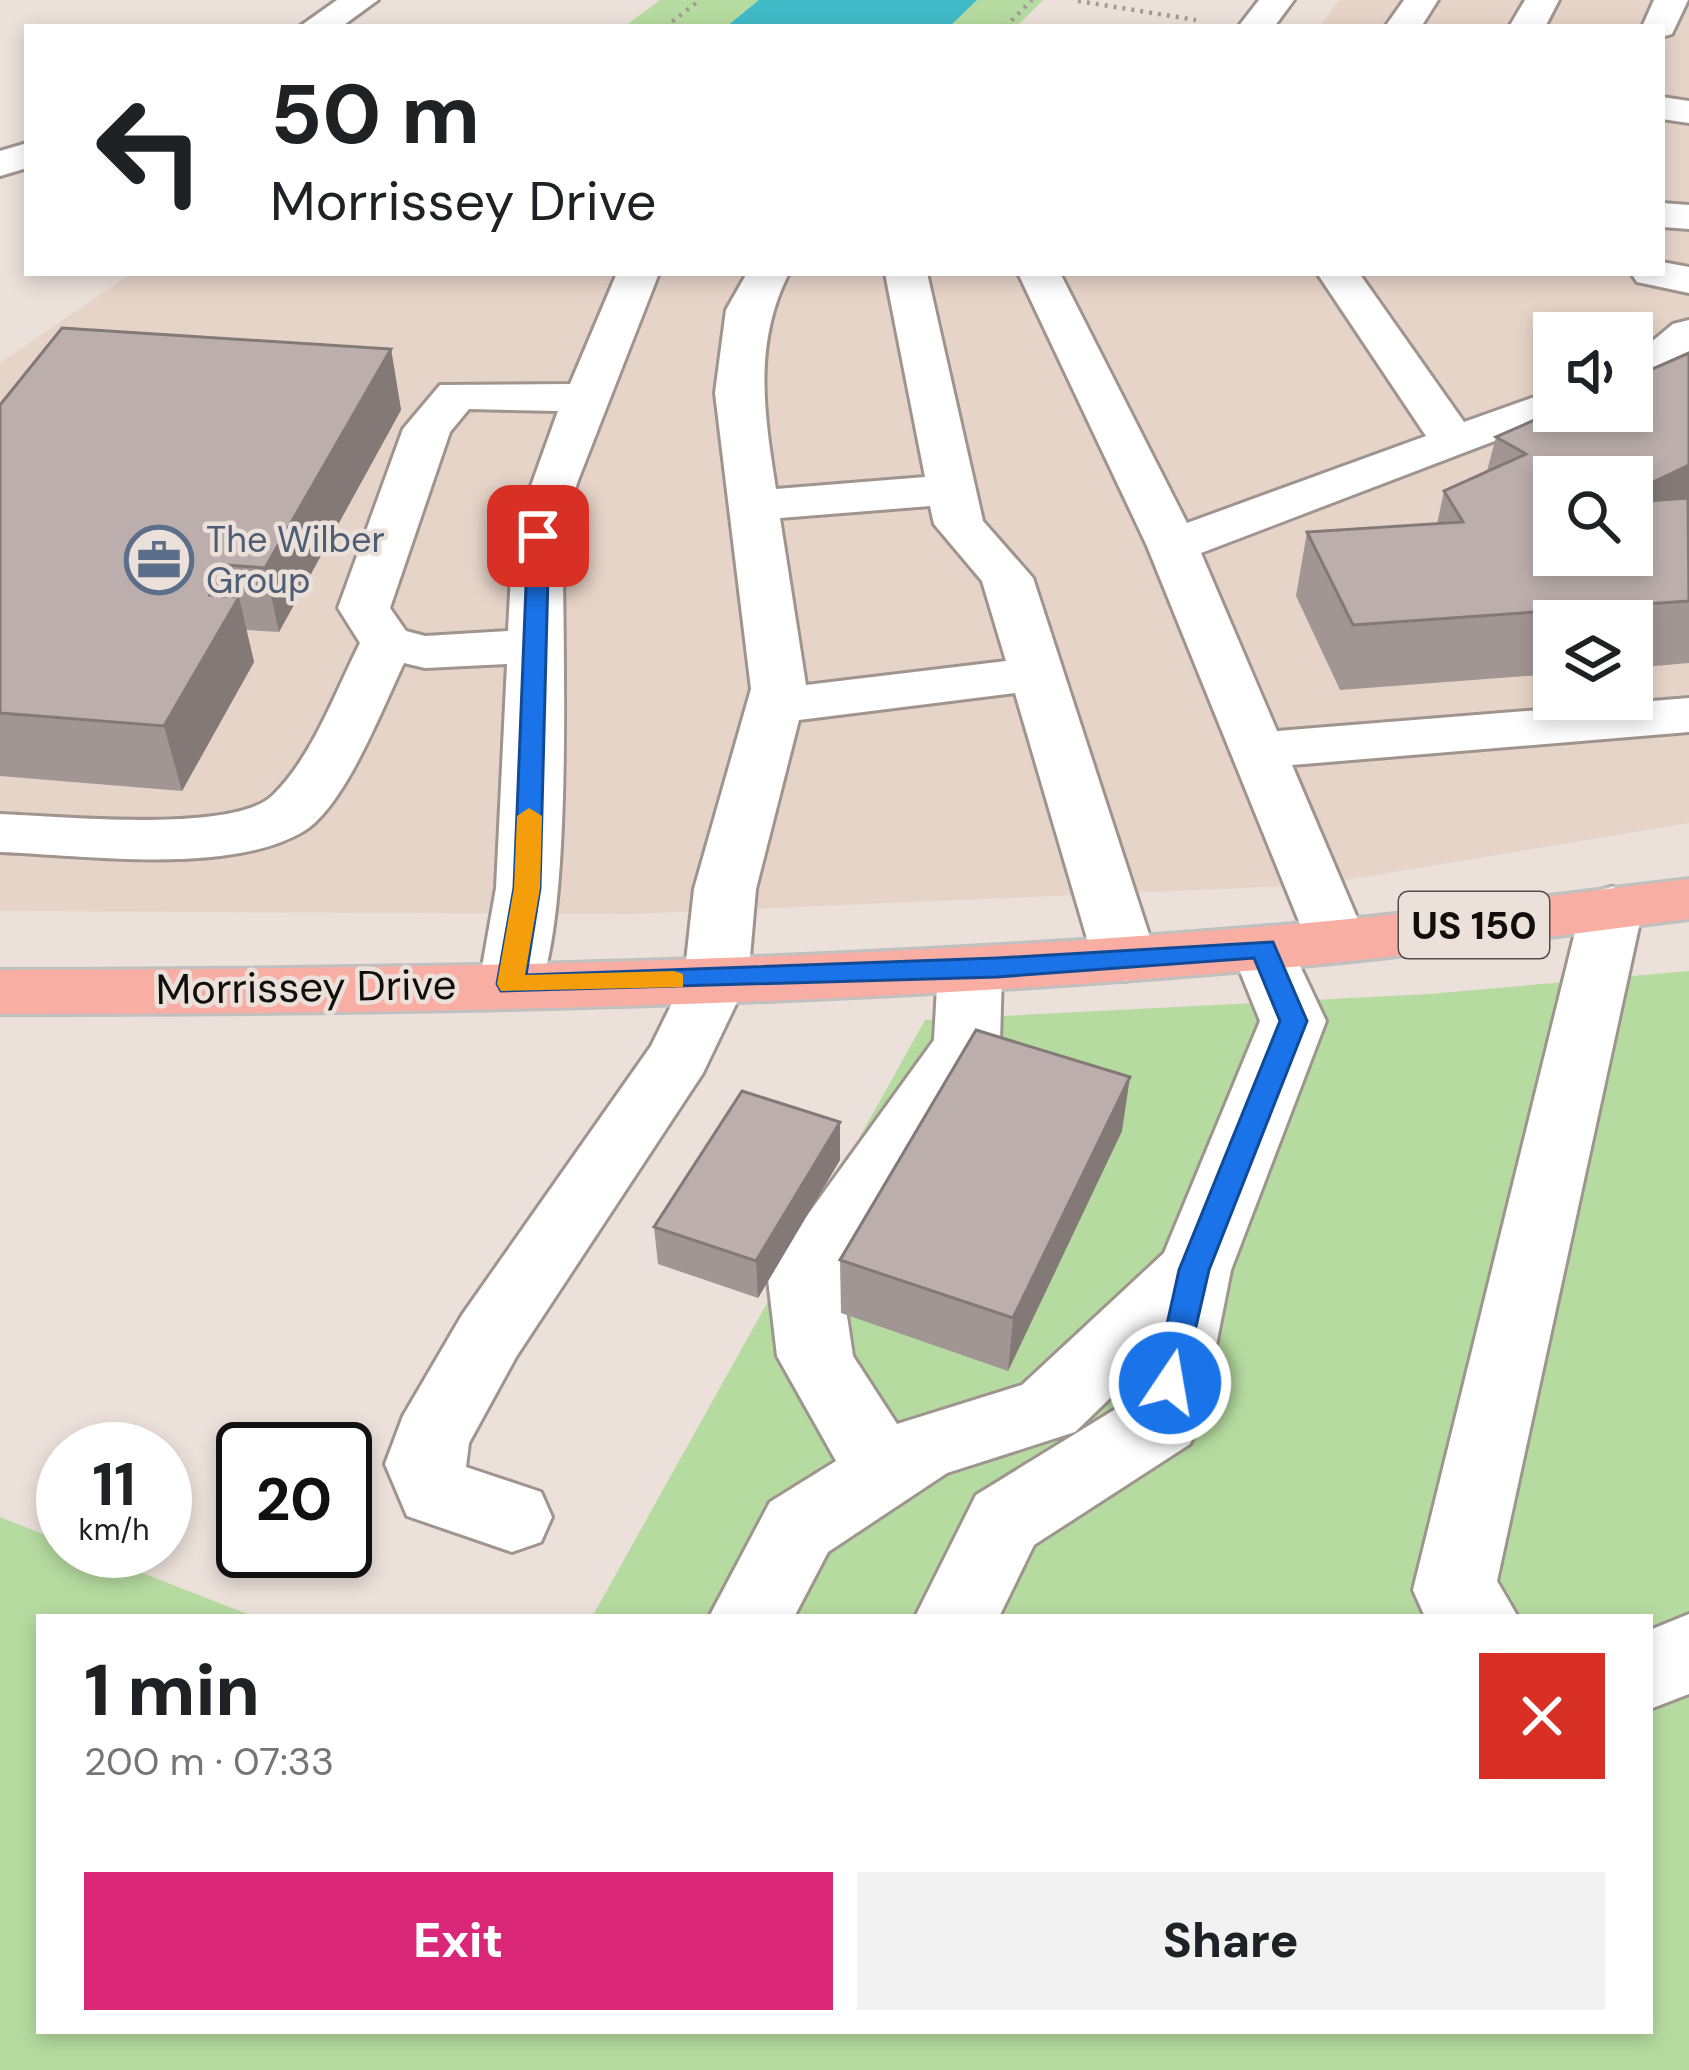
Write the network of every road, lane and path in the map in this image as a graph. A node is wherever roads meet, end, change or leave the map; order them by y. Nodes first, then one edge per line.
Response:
1 (362, 0) edge
2 (700, 0) edge
3 (1032, 0) edge
4 (1277, 0) edge
5 (1078, 1) edge
6 (1196, 20) dead end
7 (321, 24) edge
8 (669, 24) edge
9 (1008, 24) edge
10 (1258, 24) edge
11 (637, 276) edge
12 (765, 276) edge
13 (906, 276) edge
14 (1040, 276) edge
15 (1340, 276) edge
16 (1689, 333) edge
17 (1653, 366) edge
18 (586, 398) junction
19 (1533, 412) edge
20 (1454, 442) junction
21 (951, 490) junction
22 (756, 505) junction
23 (1173, 545) junction
24 (387, 643) junction
25 (535, 646) junction
26 (1039, 674) junction
27 (775, 706) junction
28 (1689, 715) edge
29 (1257, 750) junction
30 (0, 832) edge
31 (1689, 899) edge
32 (1612, 908) junction
33 (1335, 940) junction
34 (1263, 949) junction
35 (1125, 959) junction
36 (970, 969) junction
37 (716, 980) junction
38 (511, 984) junction
39 (0, 992) edge
40 (1194, 1270) junction
41 (886, 1470) junction
42 (512, 1517) dead end
43 (753, 1614) edge
44 (958, 1614) edge
45 (1474, 1614) edge
46 (1689, 1653) edge
47 (1653, 1669) edge

1 - 7 street
2 - 8 path
3 - 9 path
4 - 10 street
5 - 6 path
11 - 18 street
12 - 22 street
13 - 21 street
14 - 23 street
15 - 20 street
16 - 17 street
18 - 24 street
18 - 25 street
19 - 20 street
20 - 23 street
21 - 22 street
21 - 26 street
22 - 27 street
23 - 29 street
24 - 25 street
24 - 30 street
25 - 38 street
26 - 27 street
26 - 35 street
27 - 37 street
28 - 29 street
29 - 33 street
31 - 32 main road, Morrissey Drive / US 150
32 - 33 main road, Morrissey Drive / US 150
32 - 45 street
33 - 34 main road, Morrissey Drive / US 150
34 - 35 main road, Morrissey Drive / US 150
34 - 40 street
35 - 36 main road, Morrissey Drive / US 150
36 - 37 main road, Morrissey Drive / US 150
36 - 41 street
37 - 38 main road, Morrissey Drive / US 150
37 - 42 street
38 - 39 main road, Morrissey Drive / US 150
40 - 41 street
40 - 44 street
41 - 43 street
46 - 47 street

